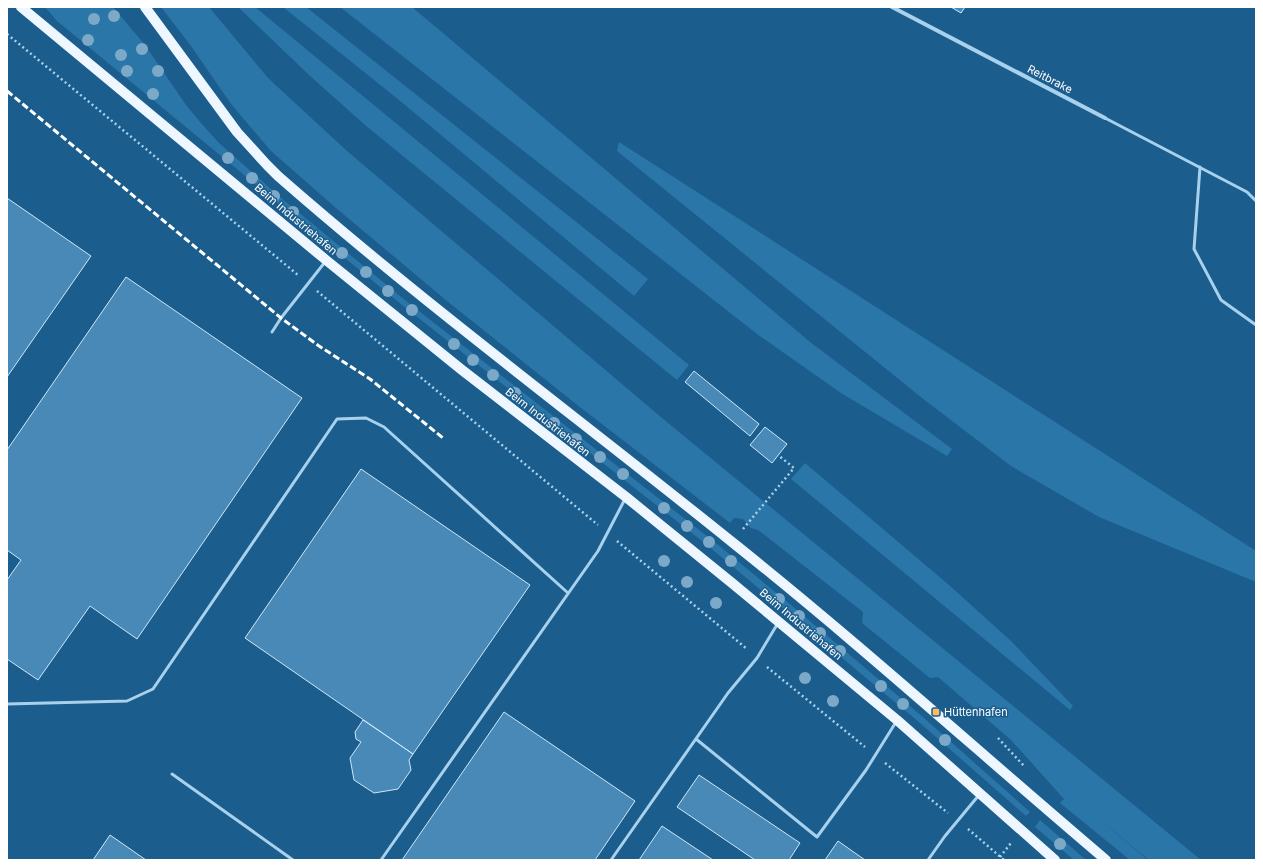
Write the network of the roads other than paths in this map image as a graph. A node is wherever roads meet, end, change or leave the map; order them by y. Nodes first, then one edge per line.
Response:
1 (145, 7) edge
2 (892, 7) edge
3 (25, 9) edge
4 (1105, 118) joint
5 (1200, 167) junction
6 (1256, 201) edge
7 (326, 260) junction
8 (1256, 325) edge
9 (272, 332) dead end
10 (626, 498) junction
11 (568, 594) junction
12 (779, 622) junction
13 (7, 704) edge
14 (897, 720) junction
15 (696, 739) junction
16 (172, 774) dead end
17 (980, 794) junction
18 (293, 860) edge
19 (381, 860) edge
20 (611, 860) edge
21 (928, 860) edge
22 (1055, 860) edge
23 (1106, 860) edge

1 - 23 main road, Beim Industriehafen
2 - 4 street, Reitbrake
3 - 7 main road, Beim Industriehafen
4 - 5 lane, Reitbrake
5 - 6 lane, Reitbrake
5 - 8 lane
7 - 9 lane
7 - 10 main road, Beim Industriehafen
10 - 11 lane
10 - 12 main road, Beim Industriehafen
11 - 13 lane
11 - 19 lane
12 - 14 main road, Beim Industriehafen
12 - 15 lane
14 - 15 lane
14 - 17 main road, Beim Industriehafen
15 - 20 lane
16 - 18 lane
17 - 21 lane
17 - 22 main road, Beim Industriehafen

